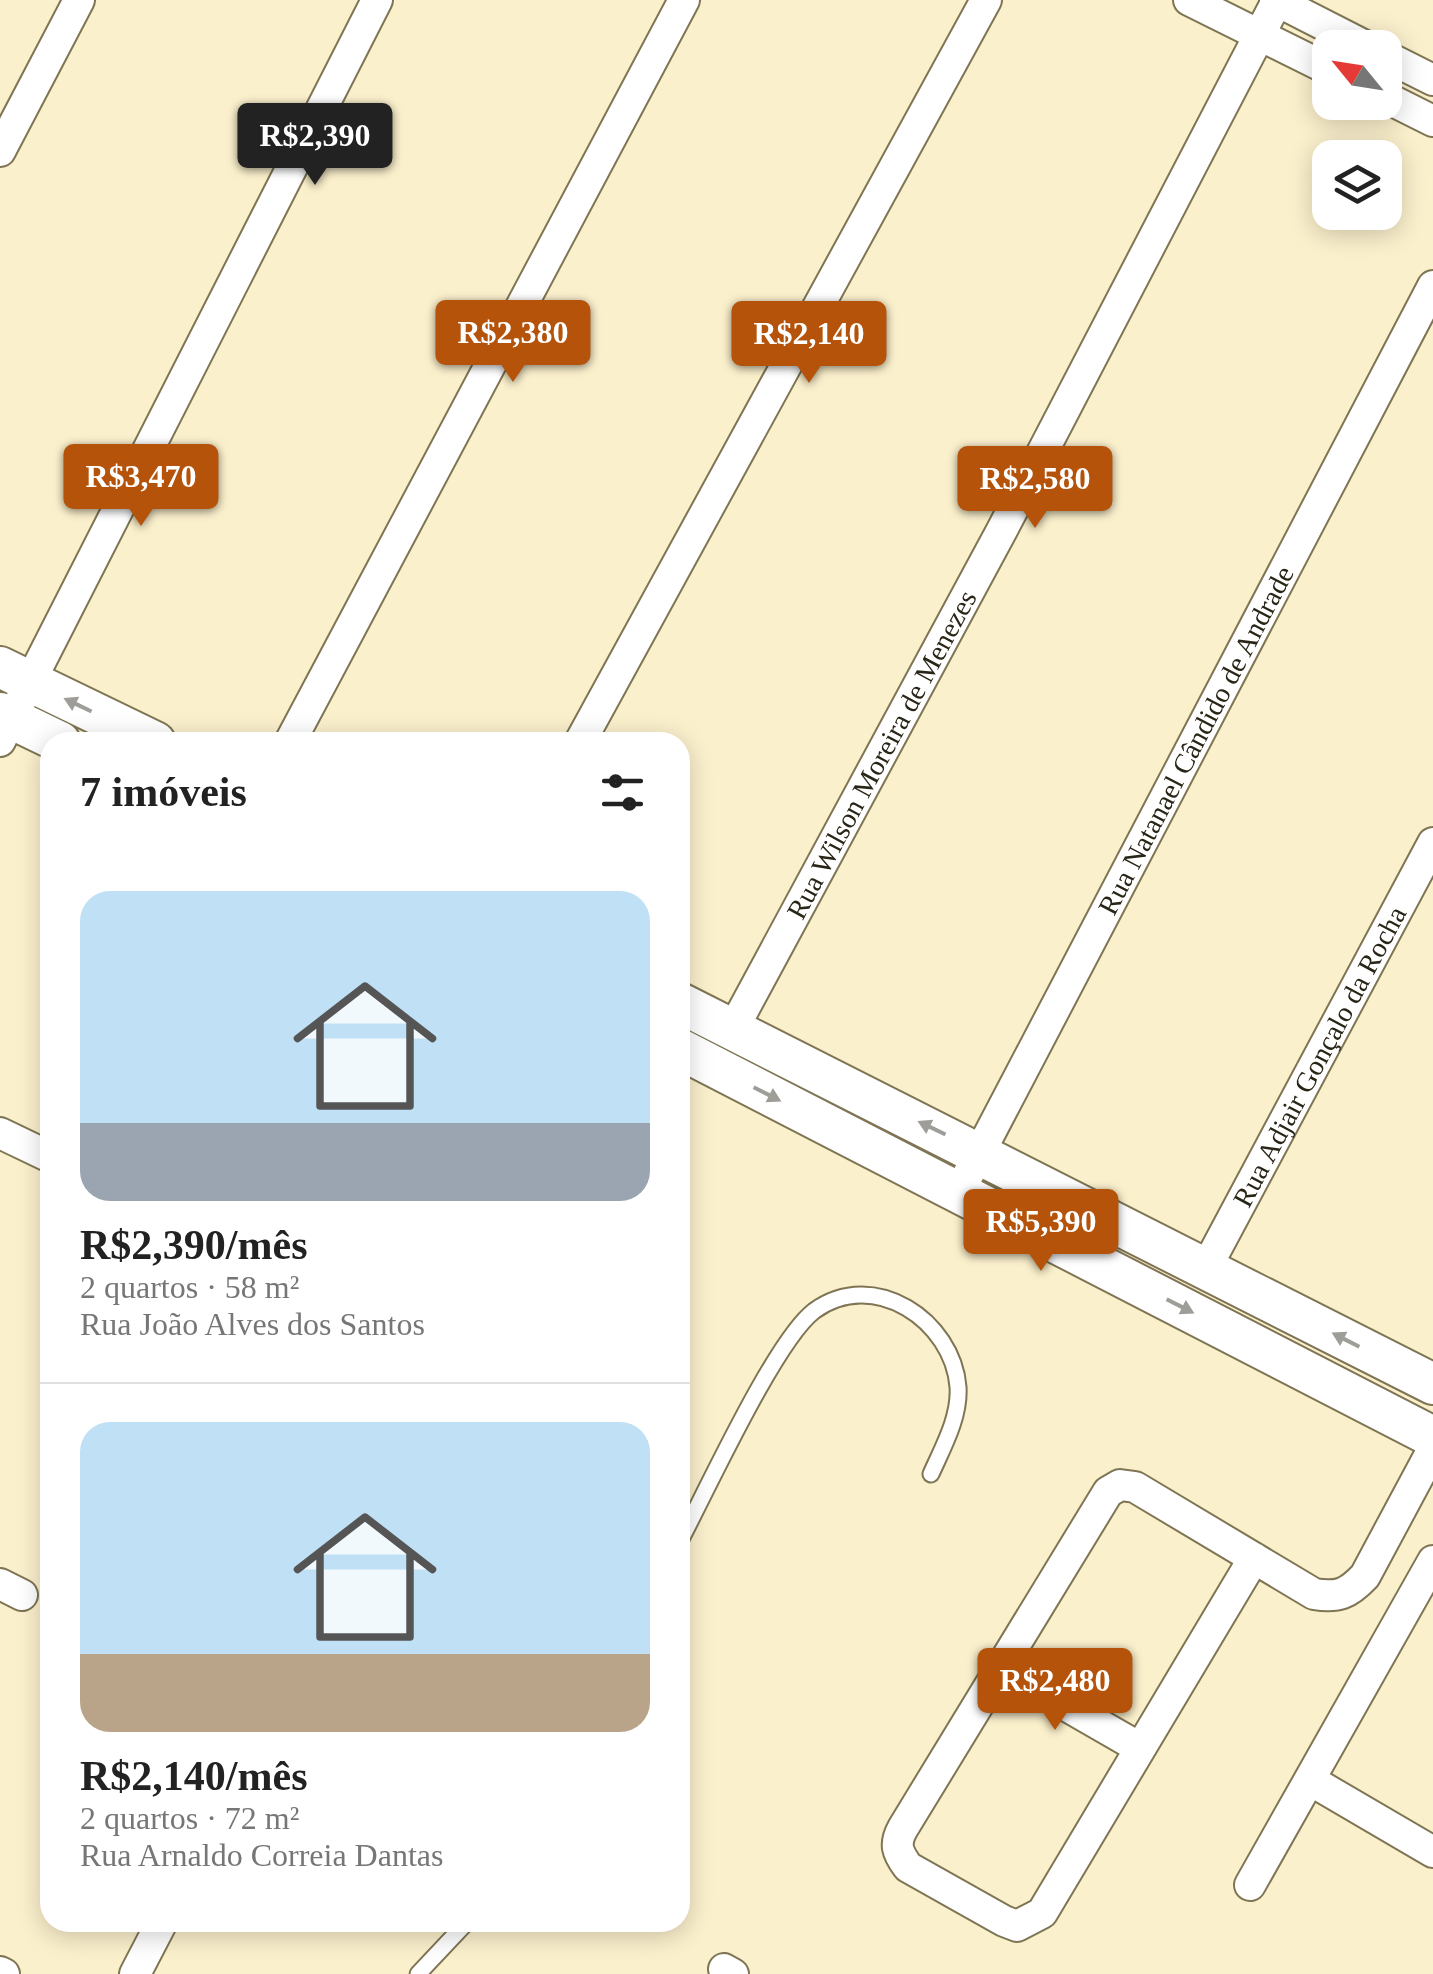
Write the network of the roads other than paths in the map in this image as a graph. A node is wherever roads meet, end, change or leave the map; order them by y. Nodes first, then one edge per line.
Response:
1 (79, 0) edge
2 (377, 0) edge
3 (684, 0) edge
4 (986, 0) edge
5 (1188, 0) edge
6 (1276, 1) edge
7 (1333, 30) edge
8 (1260, 36) junction
9 (1312, 61) edge
10 (1402, 64) edge
11 (1433, 80) edge
12 (1402, 104) edge
13 (1432, 117) edge
14 (0, 150) edge
15 (1433, 286) edge
16 (15, 675) edge
17 (4, 724) edge
18 (134, 732) edge
19 (295, 732) edge
20 (585, 732) edge
21 (40, 736) edge
22 (1433, 843) edge
23 (690, 1008) edge
24 (733, 1029) junction
25 (690, 1054) edge
26 (0, 1133) edge
27 (40, 1152) edge
28 (979, 1152) junction
29 (959, 1192) junction
30 (1206, 1268) junction
31 (1433, 1384) edge
32 (1433, 1437) edge
33 (1433, 1449) edge
34 (931, 1474) dead end
35 (690, 1522) edge
36 (1254, 1558) junction
37 (1433, 1561) edge
38 (1000, 1666) junction
39 (1140, 1748) junction
40 (1310, 1780) junction
41 (1433, 1852) edge
42 (1250, 1886) dead end
43 (157, 1932) edge
44 (458, 1932) edge
45 (135, 1974) edge
46 (418, 1974) edge

1 - 14 street
2 - 16 street
3 - 19 street
4 - 20 street
5 - 8 street
6 - 7 street
6 - 8 street, Rua Wilson Moreira de Menezes
8 - 9 street
8 - 24 street, Rua Wilson Moreira de Menezes
10 - 11 street
12 - 13 street
15 - 28 street, Rua Natanael Cândido de Andrade
16 - 17 street
18 -> 16 main road
17 - 21 main road
22 - 30 street, Rua Adjair Gonçalo da Rocha
23 - 24 main road
28 -> 24 main road
25 -> 29 main road
26 - 27 street
28 - 29 street, Rua Natanael Cândido de Andrade
28 - 30 main road
29 -> 32 main road
31 -> 30 main road
33 - 36 street
34 - 35 lane
36 - 38 street
36 - 39 street
37 - 40 street
38 - 39 street
38 - 39 street
40 - 41 street
40 - 42 street
43 - 45 street
44 - 46 lane

